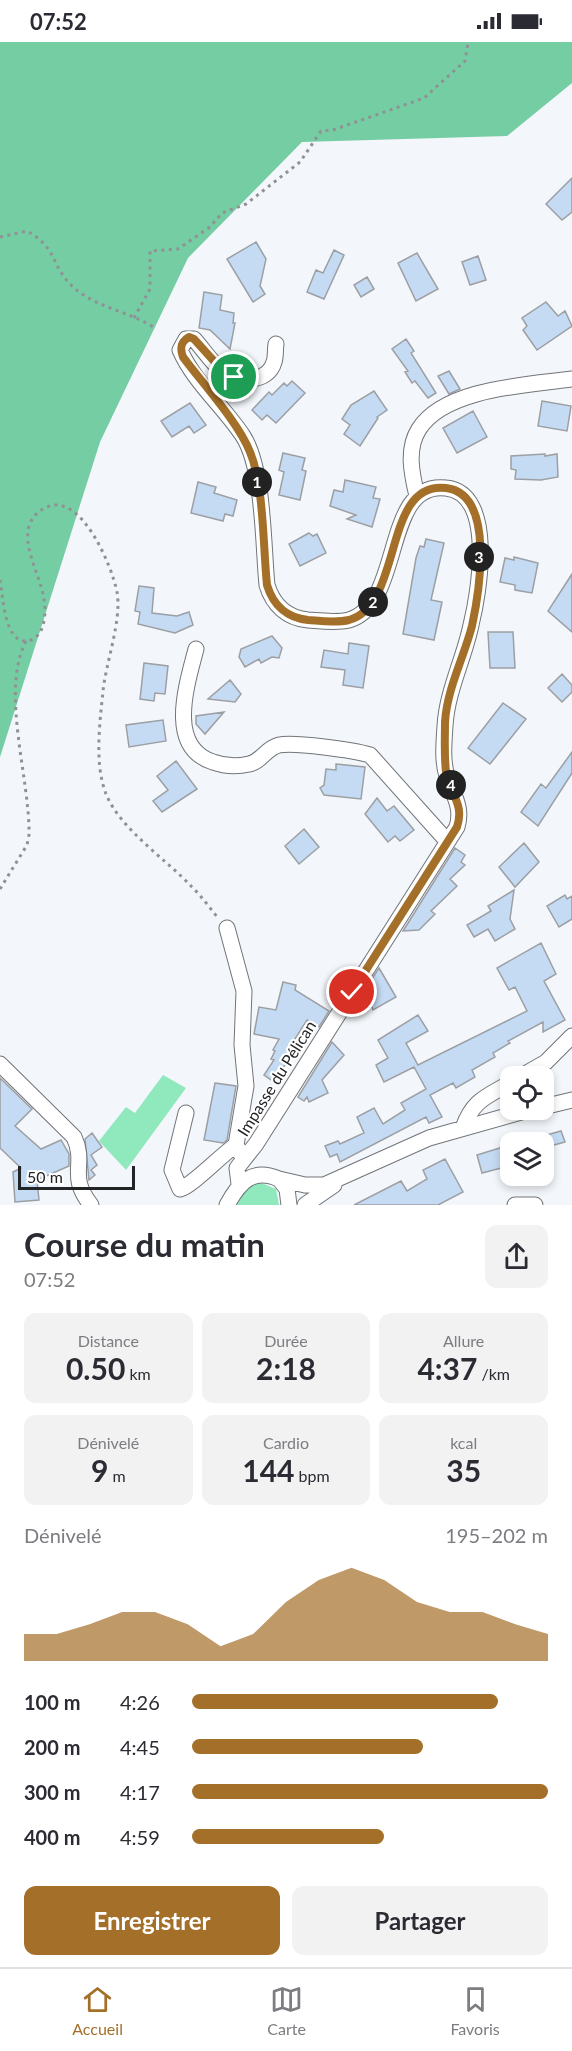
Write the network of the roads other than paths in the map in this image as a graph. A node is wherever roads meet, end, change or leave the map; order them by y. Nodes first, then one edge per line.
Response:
1 (276, 344) dead end
2 (572, 379) edge
3 (417, 496) junction
4 (196, 649) dead end
5 (447, 841) junction
6 (226, 928) road end
7 (572, 1036) edge
8 (0, 1064) edge
9 (539, 1066) edge
10 (500, 1089) edge
11 (572, 1100) edge
12 (554, 1104) edge
13 (186, 1113) dead end
14 (500, 1118) edge
15 (463, 1128) junction
16 (243, 1152) junction
17 (258, 1174) junction
18 (344, 1178) junction
19 (279, 1179) junction
20 (238, 1186) junction
21 (92, 1205) edge
22 (218, 1205) edge
23 (226, 1205) edge
24 (289, 1205) edge
25 (305, 1205) edge
26 (515, 1205) edge
27 (536, 1205) edge

1 - 3 street
2 - 3 street
3 - 5 street, Impasse du Pélican
4 - 5 street
5 - 16 street, Impasse du Pélican
6 - 16 street
7 - 9 street
8 - 21 street
10 - 15 street
11 - 12 street
13 - 16 street
14 - 15 street
15 - 18 street
16 - 17 street, Impasse du Pélican
16 - 20 street, Impasse du Pélican
17 - 19 street
17 - 20 street
18 - 19 street
18 - 25 street
19 - 24 street
20 - 22 street
20 - 23 street
26 - 27 street

